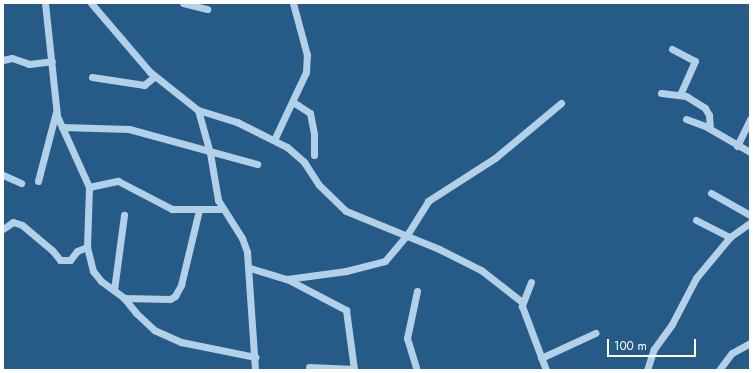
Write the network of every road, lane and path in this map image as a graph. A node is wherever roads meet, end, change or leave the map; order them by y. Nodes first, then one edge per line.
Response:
1 (45, 3) edge
2 (91, 3) edge
3 (183, 3) edge
4 (293, 3) edge
5 (207, 9) dead end
6 (672, 49) dead end
7 (3, 60) edge
8 (52, 61) junction
9 (155, 76) junction
10 (92, 77) dead end
11 (661, 93) dead end
12 (680, 94) junction
13 (293, 102) junction
14 (561, 103) dead end
15 (198, 110) junction
16 (56, 112) junction
17 (686, 119) dead end
18 (750, 119) edge
19 (62, 127) junction
20 (710, 128) junction
21 (274, 140) junction
22 (737, 146) junction
23 (750, 152) edge
24 (210, 153) junction
25 (314, 155) dead end
26 (257, 164) dead end
27 (3, 175) edge
28 (38, 181) dead end
29 (21, 183) dead end
30 (89, 187) junction
31 (711, 193) dead end
32 (221, 209) junction
33 (199, 210) junction
34 (124, 215) dead end
35 (750, 215) edge
36 (696, 220) dead end
37 (750, 223) edge
38 (3, 229) edge
39 (407, 235) junction
40 (730, 237) junction
41 (87, 247) junction
42 (250, 268) junction
43 (287, 279) junction
44 (531, 282) dead end
45 (114, 290) junction
46 (417, 291) dead end
47 (124, 298) junction
48 (522, 302) junction
49 (594, 333) dead end
50 (750, 343) edge
51 (255, 357) junction
52 (542, 358) junction
53 (309, 367) dead end
54 (255, 370) edge
55 (355, 370) edge
56 (417, 370) edge
57 (546, 370) edge
58 (647, 370) edge
59 (719, 370) edge

1 - 8 street
2 - 9 street
3 - 5 street
4 - 13 street
6 - 12 street
7 - 8 street
8 - 16 street
9 - 10 street
9 - 15 street
11 - 12 street
12 - 20 street
13 - 21 street
13 - 25 street
14 - 39 street
15 - 21 street
15 - 24 street
16 - 19 street
16 - 28 street
17 - 20 street
18 - 22 street
19 - 24 street
19 - 30 street
20 - 22 street
21 - 39 street
22 - 23 street
24 - 26 street
24 - 32 street
27 - 29 street
30 - 33 street
30 - 41 street
31 - 35 street
32 - 33 street
32 - 42 street
33 - 47 street
34 - 45 street
36 - 40 street
37 - 40 street
38 - 41 street
39 - 43 street
39 - 48 street
40 - 58 street
41 - 45 street
42 - 43 street
42 - 51 street
43 - 55 street
44 - 48 street
45 - 47 street
46 - 56 street
47 - 51 street
48 - 52 street
49 - 52 street
50 - 59 street
51 - 54 street
52 - 57 street
53 - 55 street

